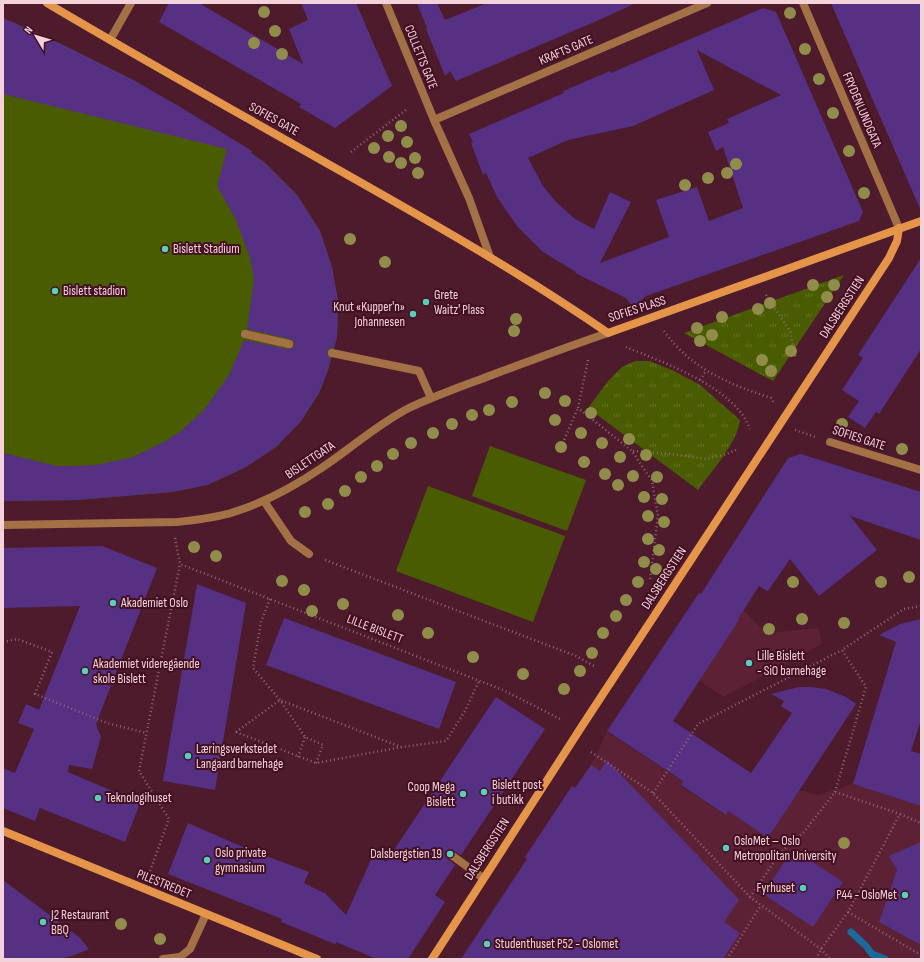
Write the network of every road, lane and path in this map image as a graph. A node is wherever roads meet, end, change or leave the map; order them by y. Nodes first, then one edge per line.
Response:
1 (47, 3) edge
2 (131, 3) edge
3 (386, 3) edge
4 (707, 3) edge
5 (802, 3) edge
6 (110, 40) junction
7 (407, 109) dead end
8 (434, 120) junction
9 (351, 152) dead end
10 (921, 221) edge
11 (899, 228) junction
12 (490, 257) junction
13 (766, 295) dead end
14 (664, 331) dead end
15 (608, 333) junction
16 (245, 334) dead end
17 (289, 344) dead end
18 (626, 347) dead end
19 (332, 353) dead end
20 (796, 359) dead end
21 (588, 360) dead end
22 (706, 371) junction
23 (700, 380) junction
24 (431, 398) junction
25 (771, 398) dead end
26 (578, 408) junction
27 (750, 429) dead end
28 (791, 429) dead end
29 (830, 442) joint
30 (561, 447) dead end
31 (736, 450) dead end
32 (632, 451) junction
33 (921, 470) edge
34 (264, 501) junction
35 (177, 522) junction
36 (3, 525) edge
37 (309, 554) joint
38 (180, 564) junction
39 (650, 579) dead end
40 (270, 599) junction
41 (921, 606) edge
42 (3, 642) edge
43 (842, 650) junction
44 (594, 666) dead end
45 (479, 680) junction
46 (280, 700) junction
47 (560, 719) dead end
48 (146, 733) junction
49 (305, 737) junction
50 (402, 747) junction
51 (591, 752) dead end
52 (298, 757) junction
53 (316, 764) junction
54 (835, 792) junction
55 (653, 793) junction
56 (900, 814) junction
57 (921, 823) edge
58 (3, 831) edge
59 (450, 854) dead end
60 (150, 871) dead end
61 (483, 878) junction
62 (750, 897) junction
63 (761, 905) junction
64 (848, 912) junction
65 (206, 914) junction
66 (821, 949) junction
67 (921, 955) edge
68 (163, 959) edge
69 (317, 959) edge
70 (432, 959) edge
71 (726, 959) edge
72 (816, 959) edge
73 (830, 959) edge

1 - 6 street, SOFIES GATE
2 - 6 street
3 - 8 street, COLLETTS GATE
4 - 8 street, KRAFTS GATE
5 - 11 street, FRYDENLUNDGATA
6 - 12 street, SOFIES GATE
7 - 9 path
8 - 12 street
10 - 11 street
11 - 15 street, SOFIES PLASS
11 - 61 street, DALSBERGSTIEN
12 - 15 street, SOFIES PLASS
13 - 20 path
14 - 22 path
15 - 24 street, BISLETTGATA
16 - 17 street
18 - 23 path
19 - 24 street
21 - 26 path
22 - 23 path
22 - 25 path
23 - 27 path
24 - 34 street, BISLETTGATA
26 - 30 path
26 - 32 path
28 - 29 path, SOFIES GATE
29 - 33 street, SOFIES GATE
31 - 32 path
32 - 39 path
34 - 35 street, BISLETTGATA
34 - 37 street
35 - 36 street, BISLETTGATA
35 - 38 path
37 - 44 path
38 - 40 path, LILLE BISLETT
38 - 48 path
40 - 45 path, LILLE BISLETT
40 - 46 path
41 - 43 path
42 - 48 path
43 - 54 path
43 - 55 path
45 - 47 path, LILLE BISLETT
45 - 50 path
46 - 49 path
46 - 50 path
46 - 52 path
48 - 60 path
49 - 52 path
49 - 53 path
50 - 53 path
51 - 55 path
52 - 53 path
54 - 56 path
54 - 62 path
55 - 62 path
56 - 57 path
56 - 64 path
58 - 65 street, PILESTREDET
59 - 61 street
61 - 70 street, DALSBERGSTIEN
62 - 63 path
63 - 66 path
63 - 71 path
64 - 66 path
64 - 67 path
65 - 68 street
65 - 69 street, PILESTREDET
66 - 72 path
66 - 73 path

